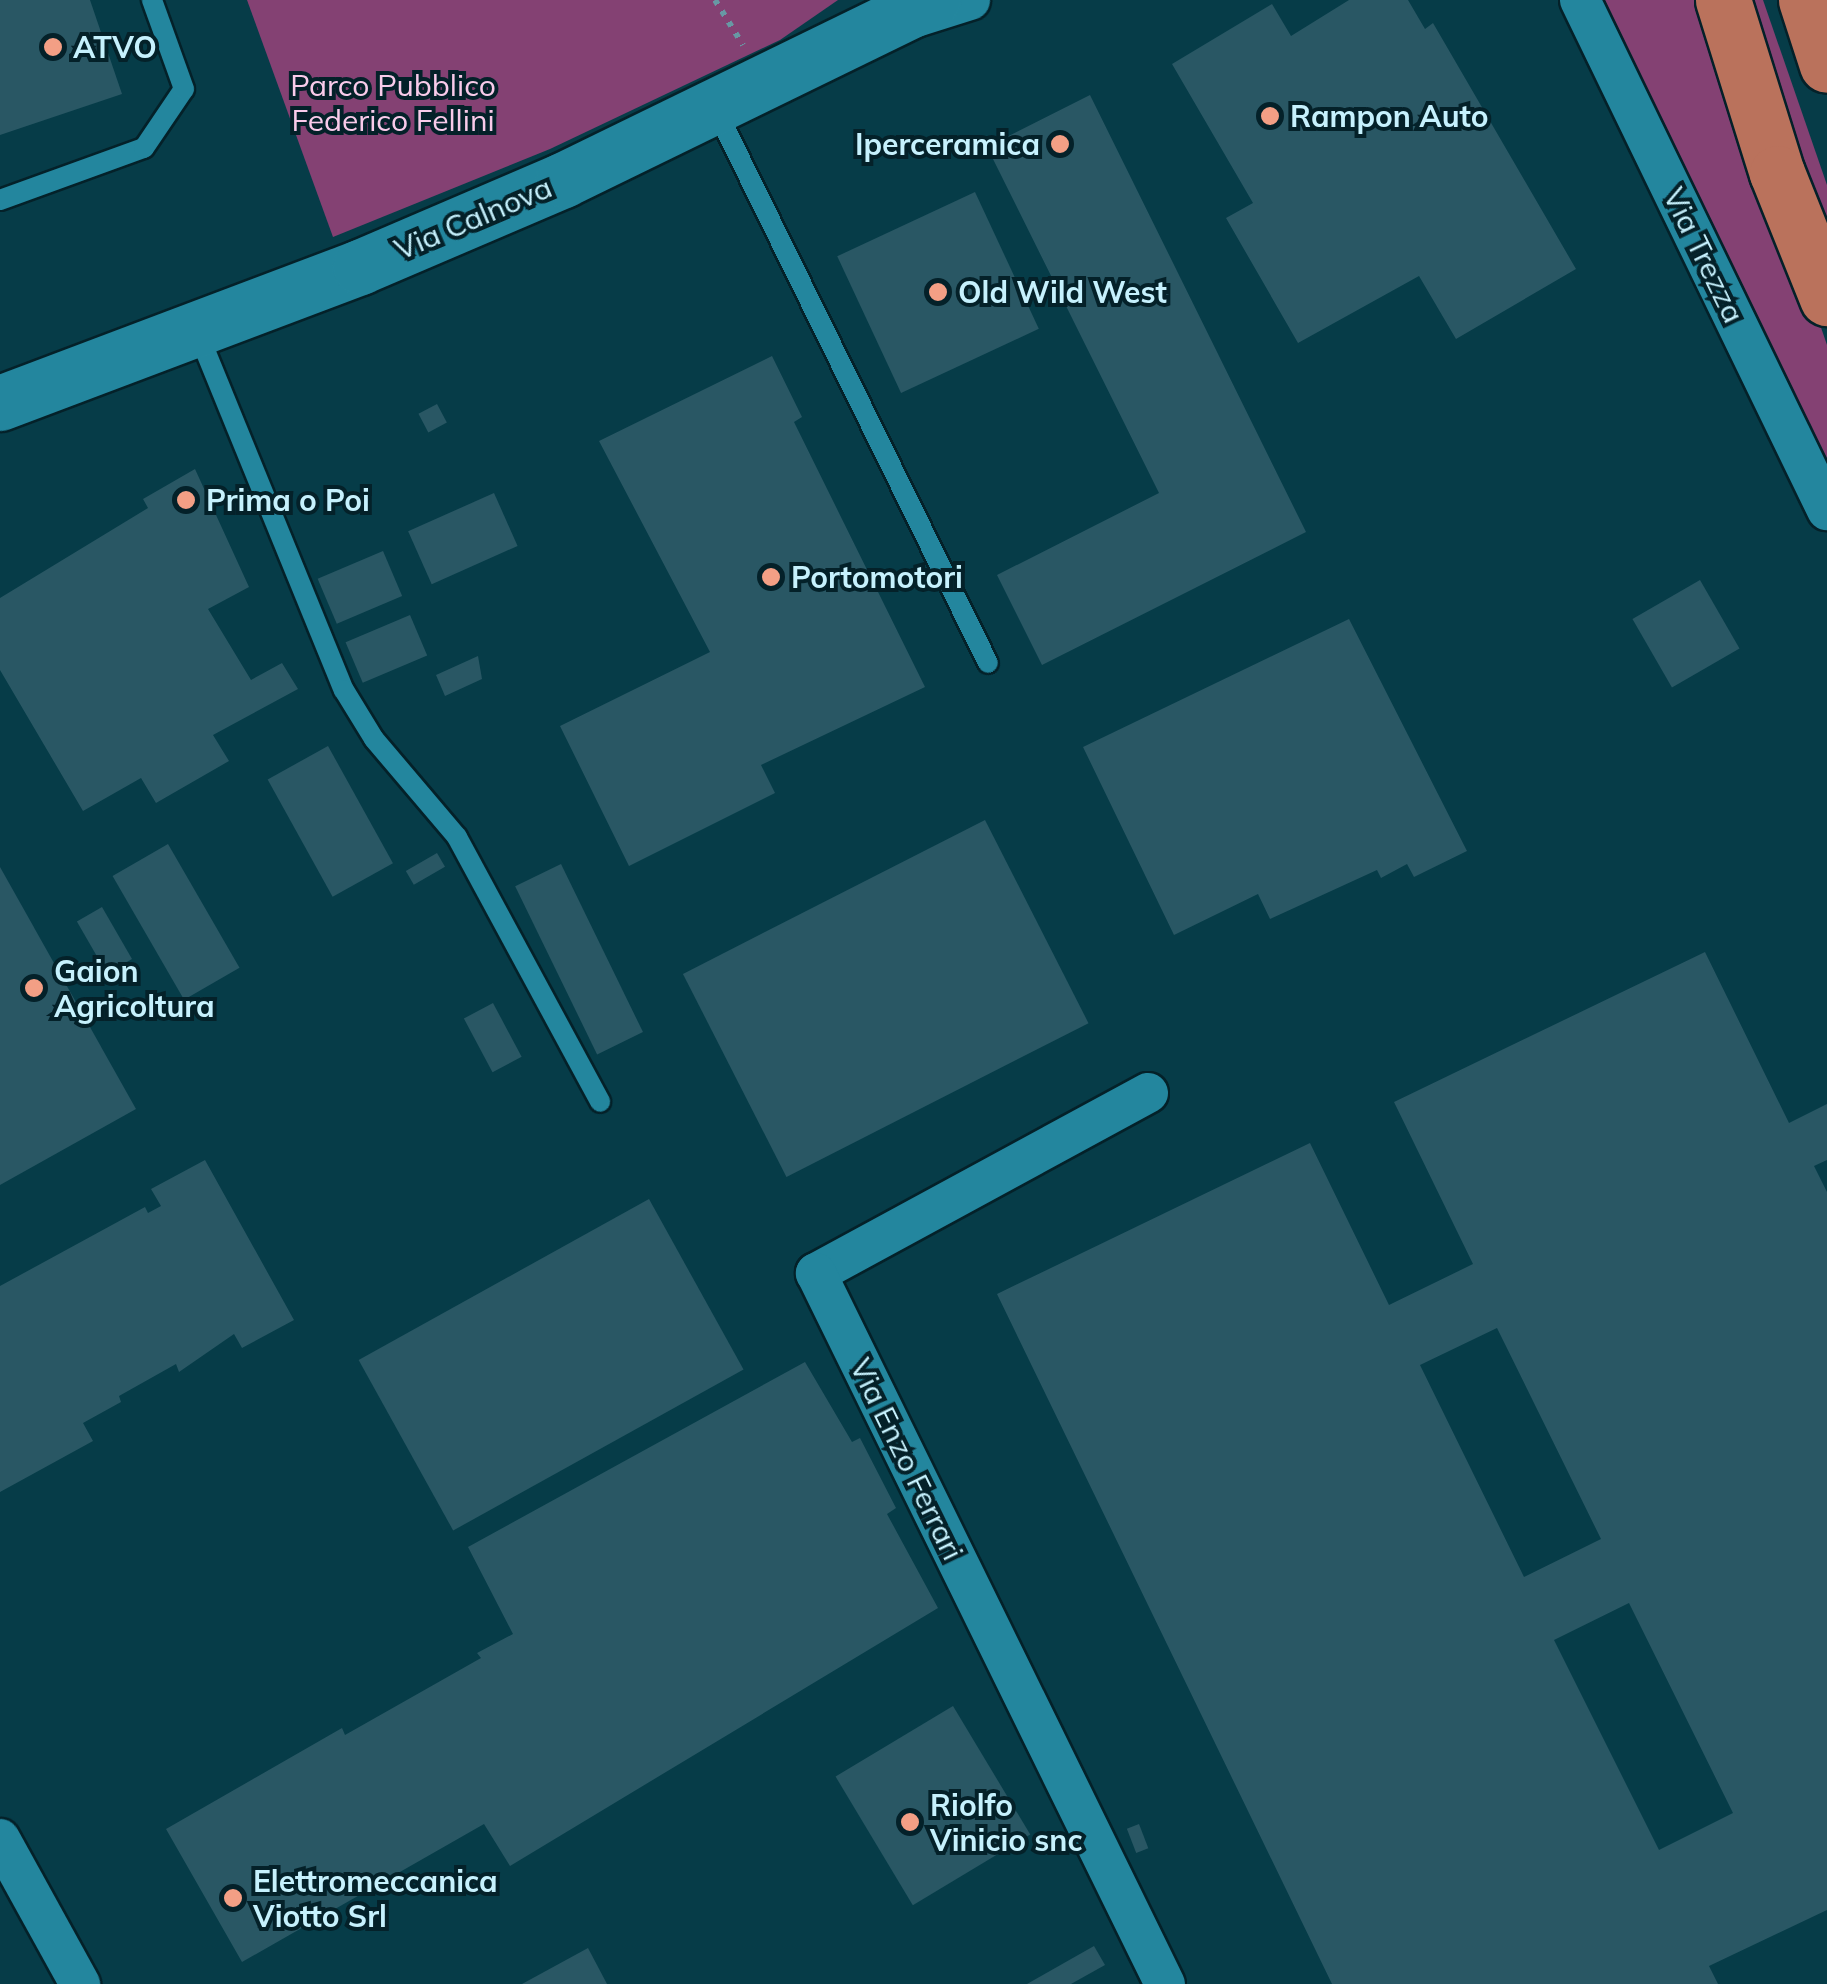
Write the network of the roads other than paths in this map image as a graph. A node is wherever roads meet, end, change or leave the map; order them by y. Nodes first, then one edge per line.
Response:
1 (152, 0) edge
2 (932, 0) edge
3 (970, 0) edge
4 (1580, 0) edge
5 (1723, 0) edge
6 (1806, 0) edge
7 (877, 30) junction
8 (1827, 66) edge
9 (715, 108) junction
10 (0, 200) edge
11 (1827, 298) edge
12 (197, 331) junction
13 (0, 402) edge
14 (1827, 510) edge
15 (988, 663) dead end
16 (1148, 1094) dead end
17 (600, 1102) dead end
18 (0, 1840) edge
19 (80, 1984) edge
20 (1166, 1984) edge

1 - 10 lane
2 - 7 main road, Via Calnova
3 - 7 street
4 - 14 street, Via Trezza
5 - 11 highway
6 - 8 highway
7 - 9 main road, Via Calnova
9 - 12 main road, Via Calnova
9 - 15 lane
12 - 13 main road, Via Calnova
12 - 17 lane
16 - 20 street, Via Enzo Ferrari
18 - 19 street

